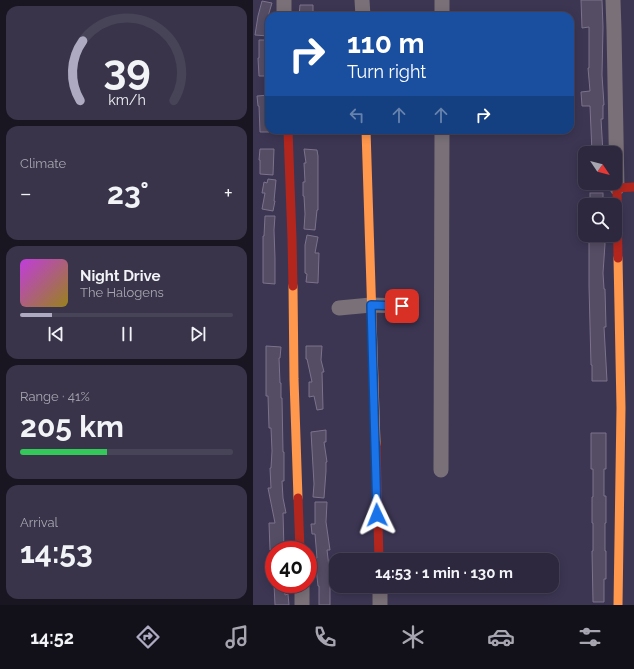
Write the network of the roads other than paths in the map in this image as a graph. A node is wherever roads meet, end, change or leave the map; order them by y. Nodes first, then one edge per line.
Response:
1 (284, 0) edge
2 (362, 0) edge
3 (442, 0) edge
4 (613, 0) edge
5 (284, 12) edge
6 (363, 12) edge
7 (442, 12) edge
8 (288, 134) edge
9 (366, 134) edge
10 (442, 134) edge
11 (616, 146) edge
12 (634, 187) edge
13 (622, 188) edge
14 (617, 190) edge
15 (371, 305) junction
16 (402, 306) dead end
17 (339, 308) dead end
18 (627, 416) edge
19 (441, 470) dead end
20 (301, 541) edge
21 (379, 553) edge
22 (301, 593) edge
23 (380, 593) edge
24 (302, 605) edge
25 (380, 605) edge
26 (618, 605) edge

1 - 5 street
2 - 6 street
3 - 7 street
4 - 11 street
8 - 20 street
9 - 15 street
10 - 19 street
12 - 13 street
14 - 18 street
15 - 16 street
15 - 17 street
15 - 21 street
18 - 26 street
22 - 24 street
23 - 25 street

